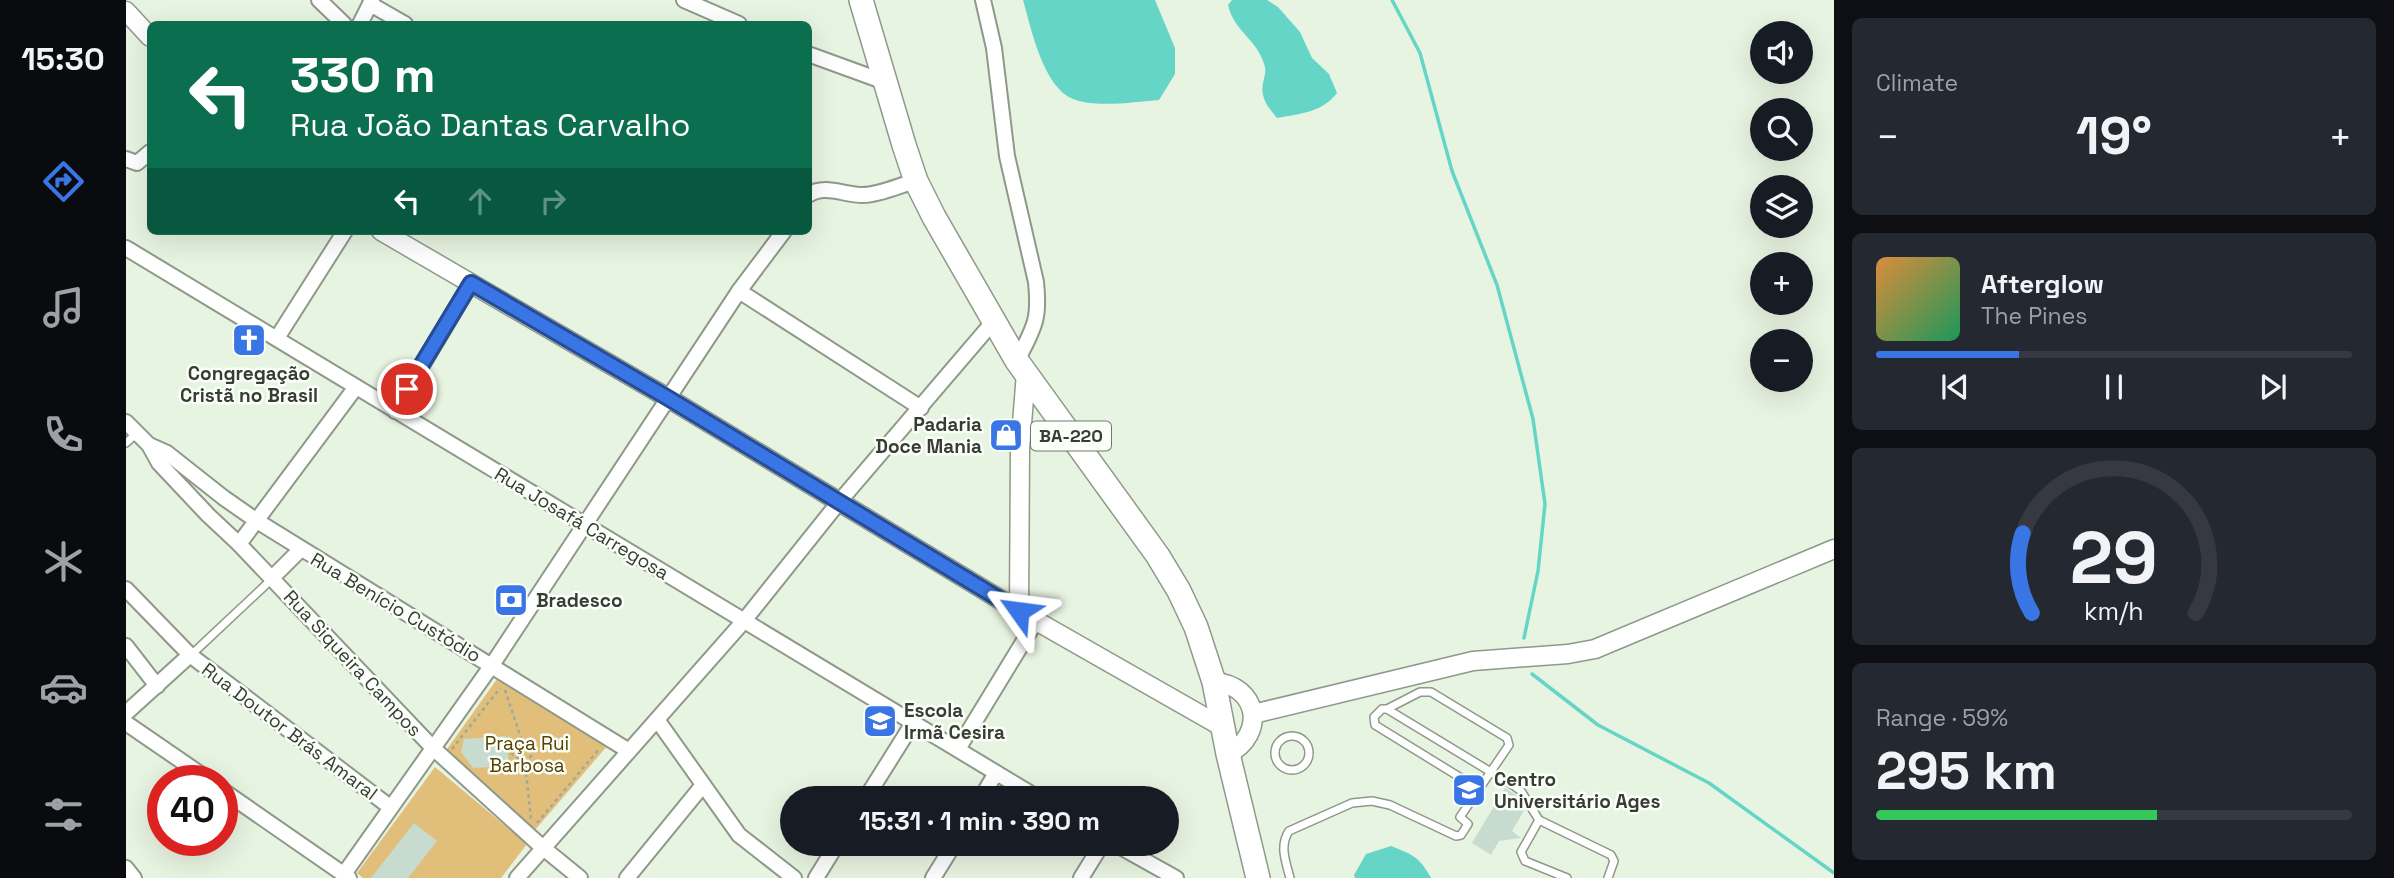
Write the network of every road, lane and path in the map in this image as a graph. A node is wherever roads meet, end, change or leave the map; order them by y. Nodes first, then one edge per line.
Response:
1 (318, 0) edge
2 (684, 0) edge
3 (860, 0) edge
4 (983, 0) edge
5 (371, 2) edge
6 (126, 11) edge
7 (341, 21) edge
8 (362, 21) edge
9 (400, 21) edge
10 (732, 21) edge
11 (147, 34) edge
12 (812, 55) edge
13 (885, 82) junction
14 (147, 155) edge
15 (128, 161) edge
16 (916, 181) junction
17 (812, 192) edge
18 (342, 235) edge
19 (781, 235) edge
20 (403, 237) edge
21 (126, 248) edge
22 (471, 283) junction
23 (739, 291) junction
24 (993, 322) junction
25 (277, 338) junction
26 (1022, 367) junction
27 (356, 387) junction
28 (668, 398) junction
29 (921, 408) junction
30 (395, 411) junction
31 (126, 422) edge
32 (137, 433) junction
33 (126, 443) edge
34 (149, 445) junction
35 (224, 498) junction
36 (839, 502) junction
37 (208, 515) junction
38 (257, 521) junction
39 (585, 523) junction
40 (239, 544) junction
41 (301, 549) junction
42 (1834, 549) edge
43 (272, 578) junction
44 (126, 589) edge
45 (1019, 611) junction
46 (1036, 621) junction
47 (743, 622) junction
48 (126, 646) edge
49 (190, 655) junction
50 (492, 665) junction
51 (1214, 682) junction
52 (503, 684) junction
53 (157, 686) junction
54 (514, 690) dead end
55 (1387, 709) junction
56 (126, 713) edge
57 (1253, 714) junction
58 (658, 721) junction
59 (126, 723) edge
60 (914, 723) junction
61 (1224, 728) junction
62 (523, 744) junction
63 (602, 745) dead end
64 (433, 748) junction
65 (958, 749) junction
66 (450, 751) dead end
67 (629, 751) junction
68 (1228, 754) junction
69 (525, 763) junction
70 (187, 765) edge
71 (1299, 769) joint
72 (1491, 771) junction
73 (996, 773) junction
74 (703, 785) junction
75 (874, 786) edge
76 (988, 786) edge
77 (1018, 786) edge
78 (1479, 789) junction
79 (238, 801) edge
80 (390, 807) junction
81 (1539, 820) junction
82 (542, 847) junction
83 (830, 856) edge
84 (947, 856) edge
85 (1095, 856) edge
86 (1137, 856) edge
87 (126, 868) edge
88 (347, 876) edge
89 (134, 878) edge
90 (517, 878) edge
91 (580, 878) edge
92 (627, 878) edge
93 (794, 878) edge
94 (816, 878) edge
95 (933, 878) edge
96 (1081, 878) edge
97 (1176, 878) edge
98 (1258, 878) edge
99 (1290, 878) edge
100 (1567, 878) edge
101 (1608, 878) edge

1 - 7 street
2 - 10 street
3 - 13 main road, BA-220
4 - 26 street
5 - 8 street
5 - 9 street
6 - 11 street
12 - 13 street
13 - 16 main road, BA-220
14 - 15 street
16 - 17 street
16 - 24 main road, BA-220
18 - 25 street
19 - 23 street
20 - 22 street
21 - 25 street, Rua Josafá Carregosa
22 - 28 street
22 - 30 street
23 - 28 street
23 - 29 street
24 - 26 main road, BA-220
24 - 29 street
25 - 27 street, Rua Josafá Carregosa
26 - 45 street
26 - 51 main road, BA-220
27 - 30 street, Rua Josafá Carregosa
27 - 38 street
28 - 36 street
28 - 39 street
29 - 36 street
30 - 39 street, Rua Josafá Carregosa
31 - 32 street
32 - 33 lane
32 - 34 street
34 - 35 street, Rua Benício Custódio
34 - 37 street, Rua Siqueira Campos
35 - 37 street
35 - 38 street, Rua Benício Custódio
36 - 45 street
36 - 47 street
37 - 40 street, Rua Siqueira Campos
38 - 40 street
38 - 41 street, Rua Benício Custódio
39 - 47 street, Rua Josafá Carregosa
39 - 50 street
40 - 43 street, Rua Siqueira Campos
41 - 43 street
41 - 50 street, Rua Benício Custódio
42 - 57 street
43 - 49 lane
43 - 64 street, Rua Siqueira Campos
44 - 49 street, Rua Doutor Brás Amaral
45 - 46 street
46 - 61 street
46 - 65 street
47 - 58 street
47 - 60 street, Rua Josafá Carregosa
48 - 53 street
49 - 53 street
49 - 80 street, Rua Doutor Brás Amaral
50 - 64 street
50 - 67 street, Rua Benício Custódio
51 - 57 street
51 - 61 main road, BA-220
52 - 54 path
52 - 62 path
52 - 66 path
53 - 56 street
55 - 72 lane
55 - 72 lane
55 - 78 lane
57 - 68 street
58 - 67 street
58 - 74 street
59 - 70 street
60 - 65 street, Rua Josafá Carregosa
60 - 75 street
61 - 68 main road, BA-220
62 - 69 path
62 - 69 path
63 - 69 path
64 - 80 street
64 - 82 street, Rua Siqueira Campos
65 - 73 street, Rua Josafá Carregosa
67 - 82 street
68 - 98 main road, BA-220
71 - 71 lane
72 - 78 lane
72 - 81 lane
73 - 76 street
73 - 77 street, Rua Josafá Carregosa
74 - 92 street
74 - 93 street
78 - 99 lane
79 - 88 street
80 - 88 street
81 - 100 lane
81 - 101 lane
82 - 90 street
82 - 91 street, Rua Siqueira Campos
83 - 94 street
84 - 95 street
85 - 96 street
86 - 97 street
87 - 89 street

